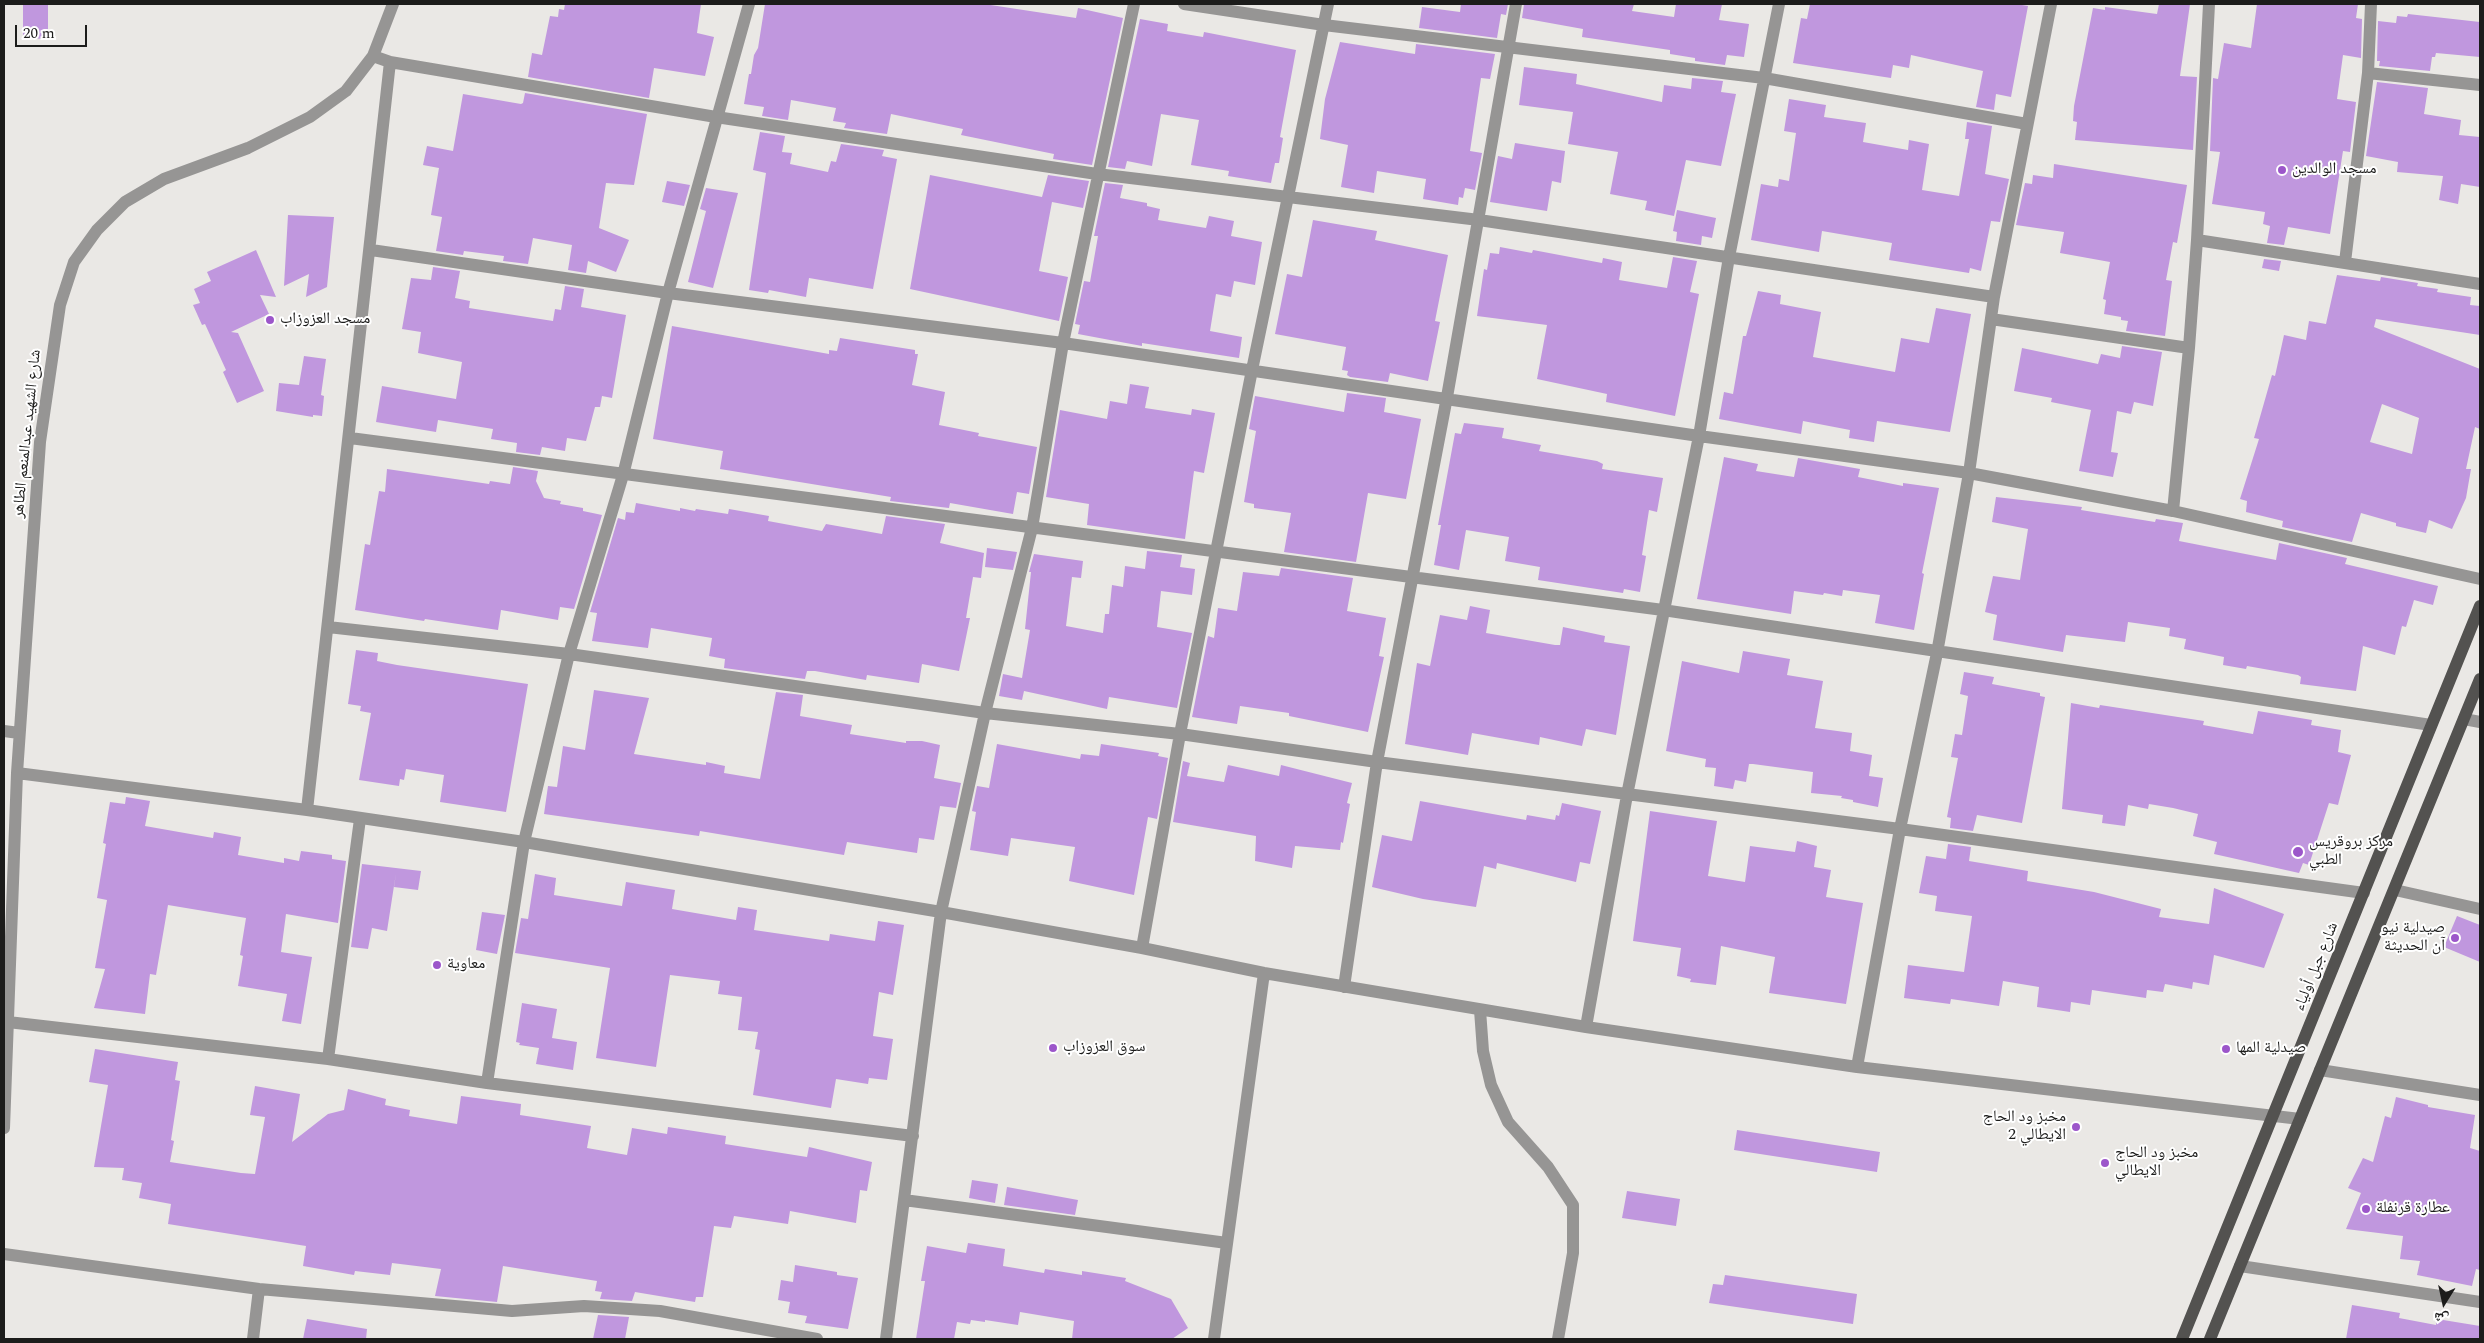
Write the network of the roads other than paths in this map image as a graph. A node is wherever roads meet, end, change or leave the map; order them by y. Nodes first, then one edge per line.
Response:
1 (393, 4) edge
2 (749, 4) edge
3 (1134, 4) edge
4 (1184, 4) edge
5 (1328, 4) edge
6 (1516, 4) edge
7 (1779, 4) edge
8 (2051, 4) edge
9 (2209, 4) edge
10 (2371, 4) edge
11 (1324, 25) junction
12 (1508, 46) junction
13 (373, 56) junction
14 (390, 62) junction
15 (2368, 73) junction
16 (1764, 78) junction
17 (2480, 85) edge
18 (716, 117) junction
19 (2027, 124) junction
20 (1097, 174) junction
21 (1288, 197) junction
22 (1479, 220) junction
23 (2197, 240) junction
24 (371, 250) junction
25 (1729, 257) junction
26 (2345, 262) junction
27 (2480, 284) edge
28 (668, 294) junction
29 (1994, 297) junction
30 (1991, 319) junction
31 (1063, 343) junction
32 (2189, 348) junction
33 (1252, 370) junction
34 (1447, 397) junction
35 (1699, 436) junction
36 (350, 438) junction
37 (1969, 473) junction
38 (623, 476) junction
39 (2172, 511) junction
40 (1032, 528) junction
41 (1218, 552) junction
42 (1413, 576) junction
43 (2480, 579) edge
44 (2480, 606) edge
45 (1663, 610) junction
46 (328, 627) junction
47 (1937, 652) junction
48 (569, 654) junction
49 (2480, 679) edge
50 (985, 713) junction
51 (2464, 719) junction
52 (2480, 722) edge
53 (2431, 725) junction
54 (4, 731) edge
55 (19, 733) junction
56 (1180, 734) junction
57 (1377, 762) junction
58 (17, 773) junction
59 (1627, 795) junction
60 (307, 810) junction
61 (360, 818) junction
62 (1900, 829) junction
63 (524, 842) junction
64 (2395, 890) junction
65 (2364, 893) junction
66 (2480, 909) edge
67 (941, 912) junction
68 (1142, 948) junction
69 (1264, 973) junction
70 (1344, 987) junction
71 (1480, 1010) junction
72 (8, 1022) junction
73 (1586, 1028) junction
74 (328, 1058) junction
75 (1858, 1067) junction
76 (2320, 1070) junction
77 (487, 1083) junction
78 (2480, 1095) edge
79 (2274, 1116) junction
80 (2300, 1119) junction
81 (4, 1128) edge
82 (913, 1136) junction
83 (904, 1200) junction
84 (1227, 1244) junction
85 (4, 1254) edge
86 (2240, 1266) junction
87 (258, 1289) junction
88 (2480, 1302) edge
89 (253, 1339) edge
90 (816, 1339) edge
91 (886, 1339) edge
92 (1214, 1339) edge
93 (1558, 1339) edge
94 (2182, 1339) edge
95 (2210, 1339) edge

1 - 13 street, شارع الشهيد عبدالمنعم الطاهر
2 - 18 street
3 - 20 street
4 - 11 street
5 - 11 street
6 - 12 street
7 - 16 street
8 - 19 street
9 - 23 street
10 - 15 street
11 - 12 street
11 - 21 street
12 - 16 street
12 - 22 street
13 - 14 street
13 - 55 street, شارع الشهيد عبدالمنعم الطاهر
14 - 18 street
14 - 24 street
15 - 17 street
15 - 26 street
16 - 19 street
16 - 25 street
18 - 20 street
18 - 28 street
19 - 29 street
20 - 21 street
20 - 31 street
21 - 22 street
21 - 33 street
22 - 25 street
22 - 34 street
23 - 26 street
23 - 32 street
24 - 28 street
24 - 36 street
25 - 29 street
25 - 35 street
26 - 27 street
28 - 31 street
28 - 38 street
29 - 30 street
30 - 32 street
30 - 37 street
31 - 33 street
31 - 40 street
32 - 39 street
33 - 34 street
33 - 41 street
34 - 35 street
34 - 42 street
35 - 37 street
35 - 45 street
36 - 38 street
36 - 46 street
37 - 39 street
37 - 47 street
38 - 40 street
38 - 48 street
39 - 43 street
40 - 41 street
40 - 50 street
41 - 42 street
41 - 56 street
42 - 45 street
42 - 57 street
44 - 53 main road, شارع جبل أولياء
45 - 47 street
45 - 59 street
46 - 48 street
46 - 60 street
47 - 53 street
47 - 62 street
48 - 50 street
48 - 63 street
49 - 51 main road
50 - 56 street
50 - 67 street
51 - 52 street
51 - 64 main road
53 - 65 main road, شارع جبل أولياء
54 - 55 street
55 - 58 street, شارع الشهيد عبدالمنعم الطاهر
56 - 57 street
56 - 68 street
57 - 59 street
57 - 70 street
58 - 60 street
58 - 72 street, شارع الشهيد عبدالمنعم الطاهر
59 - 62 street
59 - 73 street
60 - 61 street
61 - 63 street
61 - 74 street
62 - 65 street
62 - 75 street
63 - 67 street
63 - 77 street
64 - 66 street
64 - 76 main road
65 - 79 main road, شارع جبل أولياء
67 - 68 street
67 - 82 street
68 - 69 street
69 - 70 street
69 - 84 street
70 - 71 street
71 - 73 street
71 - 93 street
72 - 74 street
72 - 81 street, شارع الشهيد عبدالمنعم الطاهر
73 - 75 street
74 - 77 street
75 - 79 street
76 - 78 street
76 - 80 main road
77 - 82 street
79 - 80 street
79 - 94 main road, شارع جبل أولياء
80 - 86 main road
82 - 83 street
83 - 84 street
83 - 91 street
84 - 92 street
85 - 87 street
86 - 88 street
86 - 95 main road
87 - 89 street
87 - 90 street

